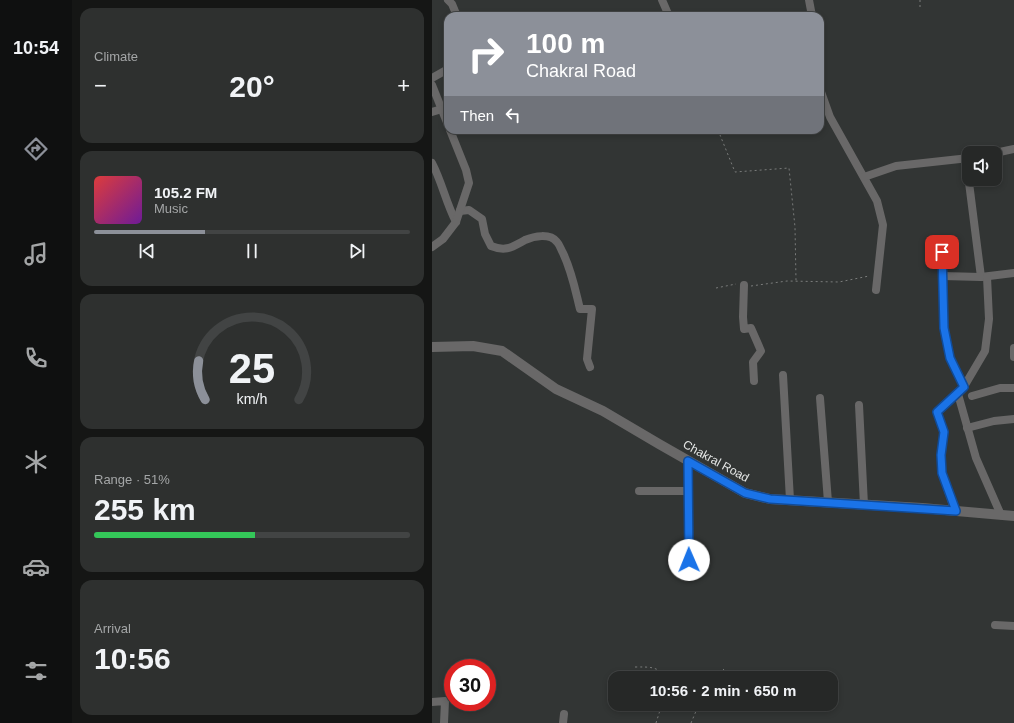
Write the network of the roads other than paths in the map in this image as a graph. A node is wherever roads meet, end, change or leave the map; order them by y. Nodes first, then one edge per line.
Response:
1 (448, 0) edge
2 (662, 0) edge
3 (809, 0) edge
4 (455, 12) edge
5 (667, 12) edge
6 (811, 12) edge
7 (444, 71) edge
8 (432, 78) edge
9 (432, 85) edge
10 (824, 101) edge
11 (442, 109) junction
12 (432, 112) edge
13 (444, 114) edge
14 (452, 134) edge
15 (1014, 149) edge
16 (1002, 152) edge
17 (962, 159) edge
18 (432, 163) edge
19 (864, 177) junction
20 (971, 186) edge
21 (460, 211) junction
22 (456, 222) junction
23 (432, 247) edge
24 (942, 252) dead end
25 (1014, 273) edge
26 (943, 276) junction
27 (984, 277) junction
28 (744, 285) road end
29 (876, 290) dead end
30 (432, 347) edge
31 (1014, 348) edge
32 (1014, 357) edge
33 (590, 367) dead end
34 (783, 375) dead end
35 (754, 381) dead end
36 (964, 387) junction
37 (1014, 388) edge
38 (958, 394) junction
39 (972, 396) dead end
40 (820, 398) dead end
41 (859, 405) dead end
42 (1014, 419) edge
43 (967, 428) junction
44 (688, 461) junction
45 (639, 491) dead end
46 (689, 491) junction
47 (790, 500) junction
48 (828, 502) junction
49 (864, 505) junction
50 (956, 511) junction
51 (1002, 515) junction
52 (1014, 516) edge
53 (689, 560) dead end
54 (994, 625) dead end
55 (1014, 626) edge
56 (432, 702) edge
57 (564, 714) dead end
58 (444, 723) edge
59 (563, 723) edge

1 - 4 street
2 - 5 street
3 - 6 street
7 - 8 street
9 - 11 street
10 - 19 street
11 - 12 street
11 - 13 street
14 - 21 street
15 - 16 street
17 - 19 street
18 - 22 street
19 - 29 street
20 - 27 street
21 - 22 street
21 - 33 street
22 - 23 street
24 - 26 street
25 - 27 street
26 - 27 street
26 - 36 street
27 - 36 street
28 - 35 street
30 - 44 street, Chakral Road
31 - 32 street
34 - 47 street
36 - 38 street
37 - 39 street
38 - 43 street
38 - 50 street
40 - 48 street
41 - 49 street
42 - 43 street
43 - 51 street
44 - 46 street
44 - 47 street, Chakral Road
45 - 46 street
46 - 53 street
47 - 48 street, Chakral Road
48 - 49 street, Chakral Road
49 - 50 street, Chakral Road
50 - 51 street, Chakral Road
51 - 52 street, Chakral Road
54 - 55 street
56 - 58 street
57 - 59 street

